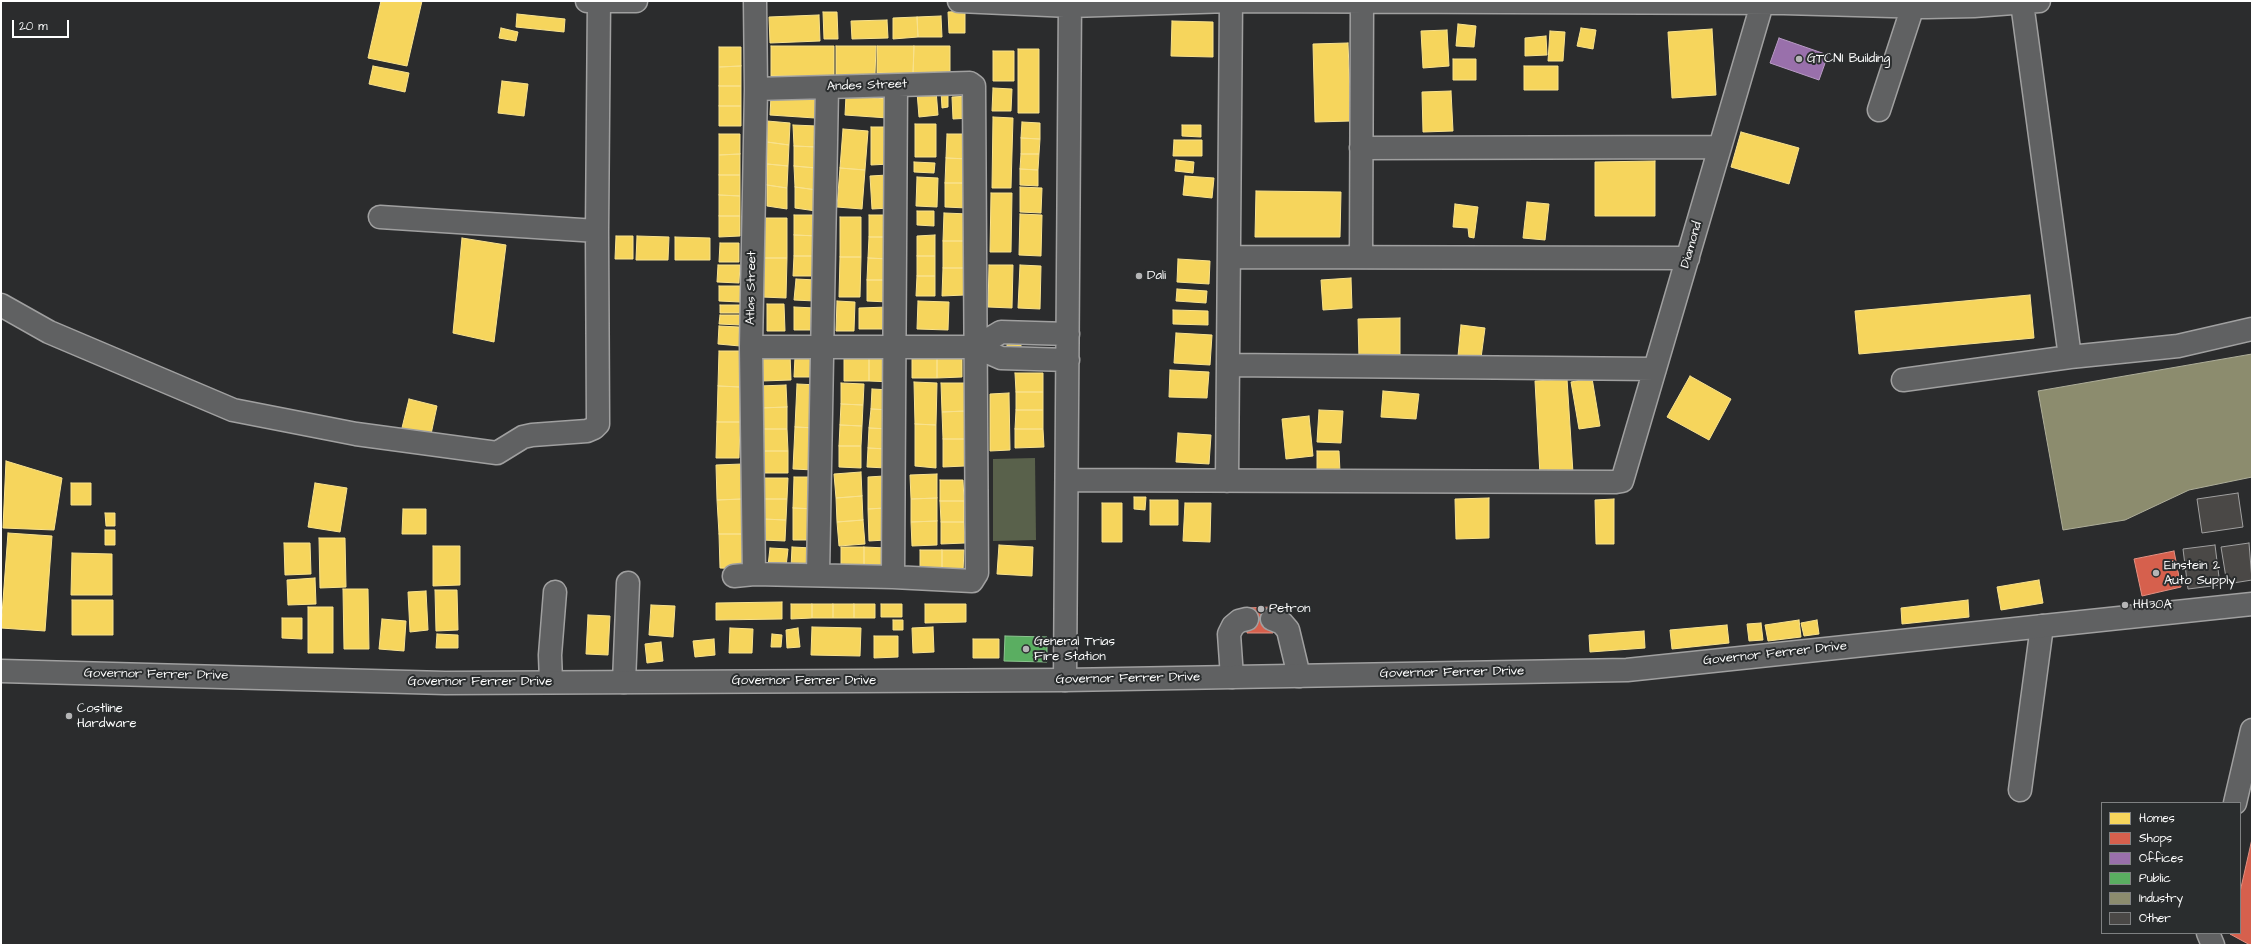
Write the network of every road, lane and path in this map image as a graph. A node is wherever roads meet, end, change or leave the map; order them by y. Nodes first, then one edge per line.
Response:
1 (595, 1) edge
2 (636, 1) edge
3 (755, 1) edge
4 (959, 1) edge
5 (1231, 1) edge
6 (1362, 2) junction
7 (1785, 2) edge
8 (2030, 2) edge
9 (1070, 3) edge
10 (1762, 4) junction
11 (1913, 6) junction
12 (896, 86) junction
13 (827, 88) junction
14 (756, 89) junction
15 (1879, 110) dead end
16 (1720, 147) junction
17 (1361, 148) junction
18 (380, 217) dead end
19 (597, 231) junction
20 (1229, 257) junction
21 (1361, 257) junction
22 (1688, 258) junction
23 (1, 305) edge
24 (2252, 329) edge
25 (1068, 334) junction
26 (751, 347) junction
27 (821, 347) junction
28 (894, 347) junction
29 (976, 347) junction
30 (2070, 357) junction
31 (1068, 360) junction
32 (1228, 365) junction
33 (1655, 369) junction
34 (1903, 380) dead end
35 (1067, 480) junction
36 (1227, 482) junction
37 (818, 575) junction
38 (893, 577) junction
39 (628, 583) dead end
40 (555, 592) dead end
41 (2252, 604) edge
42 (1247, 619) dead end
43 (1272, 619) dead end
44 (2042, 626) junction
45 (1, 671) edge
46 (1299, 676) junction
47 (1232, 677) junction
48 (1065, 680) junction
49 (551, 682) junction
50 (624, 682) junction
51 (2252, 730) edge
52 (2020, 790) dead end
53 (2236, 802) edge
54 (2208, 934) edge
55 (2212, 945) edge

1 - 2 street
1 - 19 street
3 - 14 street, Atlas Street
4 - 9 street
5 - 6 street
5 - 9 street
5 - 20 street
6 - 10 street
6 - 17 street
7 - 10 street
7 - 11 street
8 - 11 street
8 - 30 street
9 - 25 street
10 - 16 street, Diamond
11 - 15 street
12 - 13 street, Andes Street
12 - 28 street
12 - 29 street, Andes Street
13 - 14 street, Andes Street
13 - 27 street
14 - 26 street, Atlas Street
16 - 17 street
16 - 22 street, Diamond
17 - 21 street
18 - 19 street
19 - 23 street
20 - 21 street
20 - 32 street
21 - 22 street
22 - 33 street, Diamond
24 - 30 street
25 - 29 street
25 - 31 street
26 - 27 street
26 - 37 street, Atlas Street
27 - 28 street
27 - 37 street
28 - 29 street
28 - 38 street
29 - 31 street
29 - 38 street
30 - 34 street
31 - 35 street
32 - 33 street
32 - 36 street
33 - 36 street, Diamond
35 - 36 street
35 - 48 street
37 - 38 street
39 - 50 street
40 - 49 street
41 - 44 street, Governor Ferrer Drive
42 - 47 street
43 - 46 street
44 - 46 street, Governor Ferrer Drive
44 - 52 street
45 - 49 street, Governor Ferrer Drive
46 - 47 street, Governor Ferrer Drive
47 - 48 street, Governor Ferrer Drive
48 - 50 street, Governor Ferrer Drive
49 - 50 street, Governor Ferrer Drive
51 - 53 street
54 - 55 street

